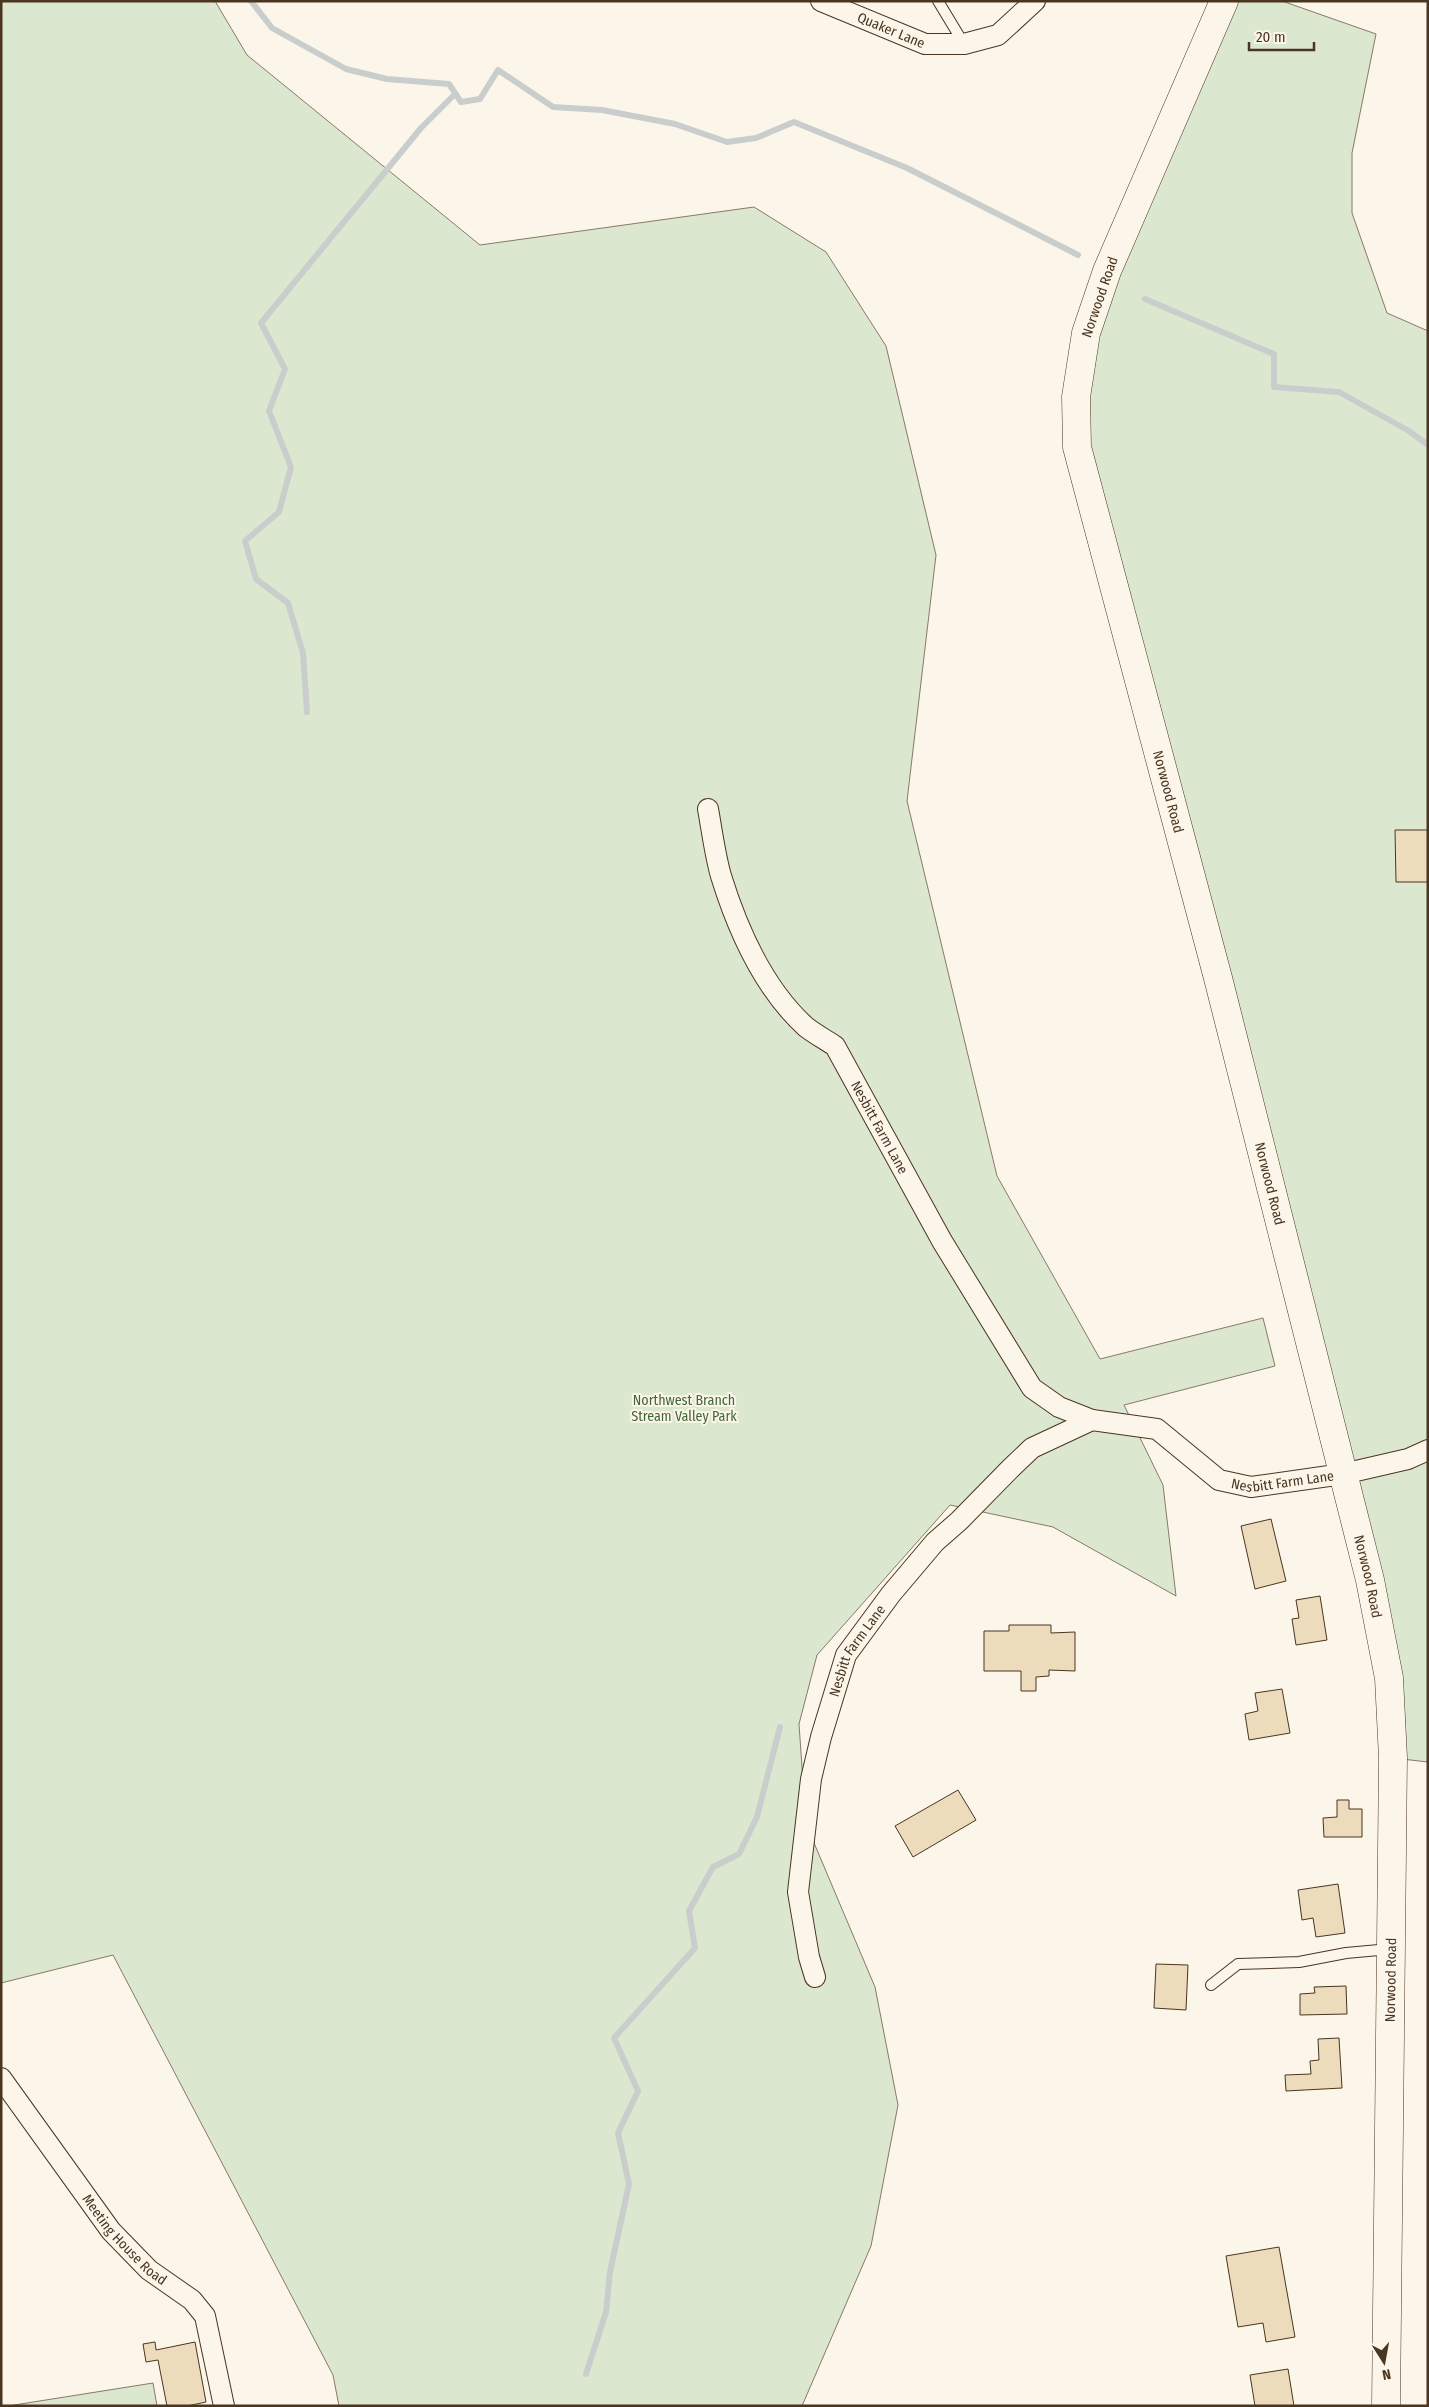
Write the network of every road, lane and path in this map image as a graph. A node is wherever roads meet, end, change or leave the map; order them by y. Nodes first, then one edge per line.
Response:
1 (821, 1) edge
2 (938, 1) edge
3 (1035, 1) edge
4 (1224, 1) edge
5 (964, 44) junction
6 (708, 809) dead end
7 (1092, 1420) junction
8 (1428, 1450) edge
9 (1343, 1474) junction
10 (1391, 1949) junction
11 (815, 1977) dead end
12 (1211, 1985) dead end
13 (1, 2078) edge
14 (224, 2406) edge
15 (1386, 2406) edge

1 - 5 street, Quaker Lane
2 - 5 lane
3 - 5 street, Quaker Lane
4 - 9 street, Norwood Road
6 - 7 street, Nesbitt Farm Lane
7 - 9 street, Nesbitt Farm Lane
7 - 11 street, Nesbitt Farm Lane
8 - 9 street, Nesbitt Farm Lane
9 - 10 street, Norwood Road
10 - 12 lane
10 - 15 street, Norwood Road
13 - 14 street, Meeting House Road

